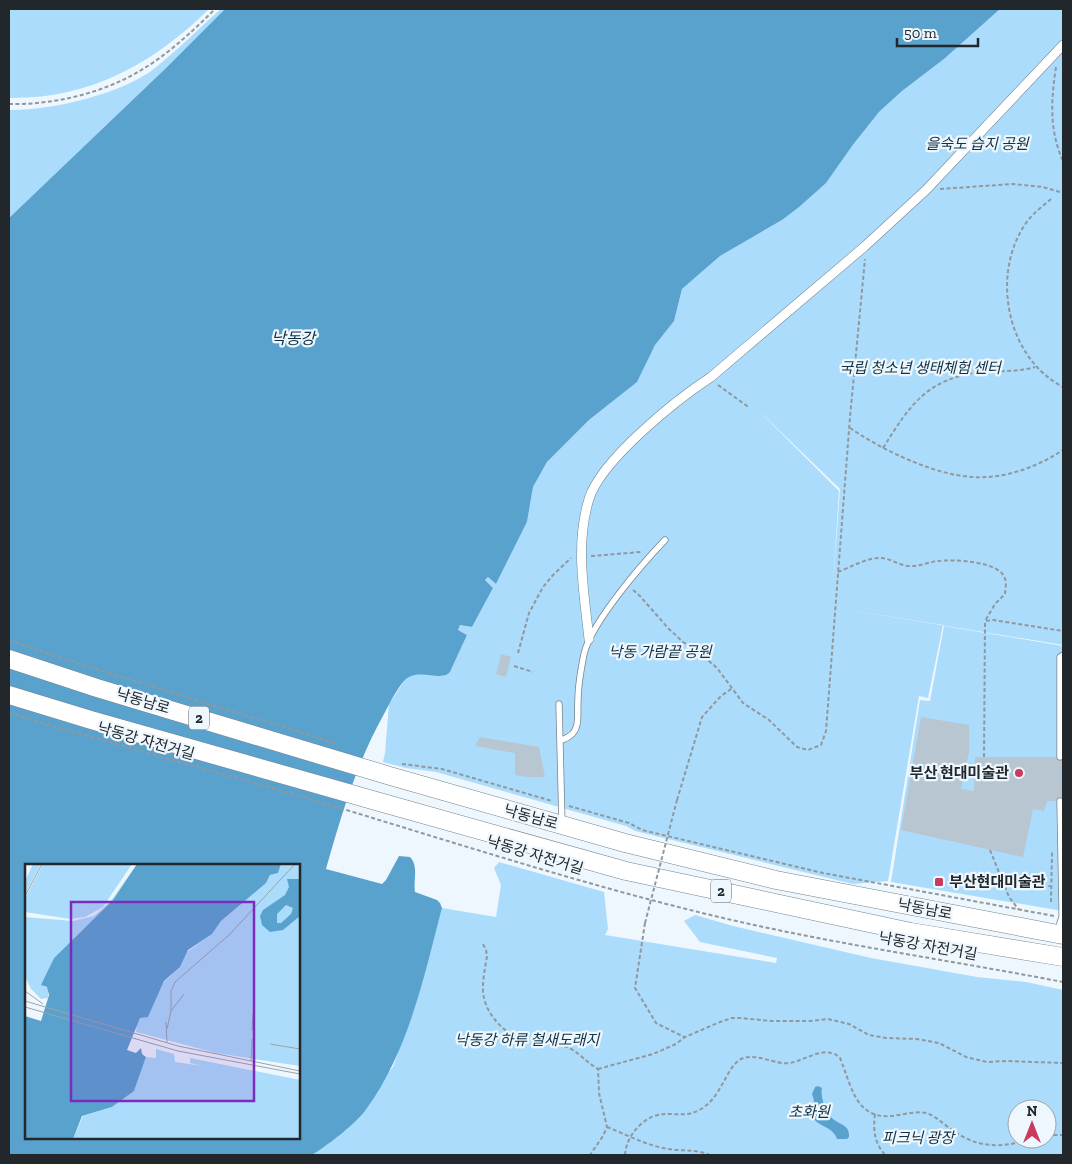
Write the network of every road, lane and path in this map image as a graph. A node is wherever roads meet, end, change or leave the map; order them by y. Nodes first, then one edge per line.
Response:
1 (215, 9) edge
2 (1062, 46) edge
3 (9, 104) edge
4 (1063, 161) edge
5 (926, 190) junction
6 (1063, 193) edge
7 (1051, 199) dead end
8 (867, 244) junction
9 (1036, 367) junction
10 (709, 378) junction
11 (1063, 387) edge
12 (745, 407) dead end
13 (850, 428) junction
14 (883, 448) junction
15 (1063, 450) edge
16 (665, 540) dead end
17 (582, 552) junction
18 (644, 552) dead end
19 (838, 572) junction
20 (627, 585) junction
21 (985, 621) junction
22 (1063, 631) edge
23 (589, 639) junction
24 (9, 640) edge
25 (518, 653) dead end
26 (1063, 655) edge
27 (9, 659) edge
28 (514, 666) dead end
29 (533, 672) dead end
30 (732, 688) junction
31 (9, 695) edge
32 (558, 704) dead end
33 (9, 713) edge
34 (1062, 733) edge
35 (560, 741) junction
36 (340, 745) dead end
37 (984, 757) dead end
38 (1060, 757) dead end
39 (394, 770) junction
40 (1060, 801) dead end
41 (560, 803) dead end
42 (568, 806) dead end
43 (379, 811) junction
44 (562, 826) junction
45 (1062, 844) edge
46 (990, 850) dead end
47 (1003, 883) junction
48 (1051, 886) dead end
49 (1020, 911) junction
50 (1060, 929) edge
51 (483, 944) dead end
52 (1063, 958) edge
53 (1063, 982) edge
54 (685, 1037) junction
55 (1063, 1063) edge
56 (598, 1069) junction
57 (875, 1114) junction
58 (607, 1127) junction
59 (630, 1136) junction
60 (1007, 1145) edge
61 (882, 1152) junction
62 (590, 1155) edge
63 (625, 1155) edge
64 (710, 1155) edge
65 (879, 1155) edge
66 (885, 1155) edge

1 - 3 path
2 - 4 path
2 - 5 street
5 - 6 path
5 - 8 street
7 - 9 path
8 - 10 street
8 - 13 path
9 - 11 path
9 - 14 path
10 - 12 path
10 - 17 street
13 - 14 path
13 - 19 path
14 - 15 path
16 - 20 lane
17 - 18 path
17 - 23 street
17 - 25 path
19 - 21 path
19 - 30 path
20 - 23 lane
20 - 30 path
21 - 22 path
21 - 37 path
23 - 35 lane
24 - 36 path
26 - 34 lane
27 - 39 main road, 낙동남로 / 2
28 - 29 path
30 - 54 path, bridge
31 - 43 main road, 낙동남로 / 2
32 - 35 lane
33 - 43 path, 낙동강 자전거길
34 - 38 lane
35 - 44 lane
39 - 41 path
39 - 44 main road, 낙동남로 / 2
40 - 45 lane
42 - 49 path
43 - 52 main road, 낙동남로 / 2
43 - 53 path, 낙동강 자전거길
44 - 50 main road, 낙동남로 / 2
45 - 50 lane
46 - 47 path
47 - 48 path
47 - 49 path
49 - 50 path
51 - 56 path
54 - 55 path
54 - 56 path
56 - 58 path
57 - 59 path
57 - 60 path
57 - 61 path
58 - 59 path
58 - 62 path
59 - 63 path
59 - 64 path
61 - 65 path
61 - 66 path

